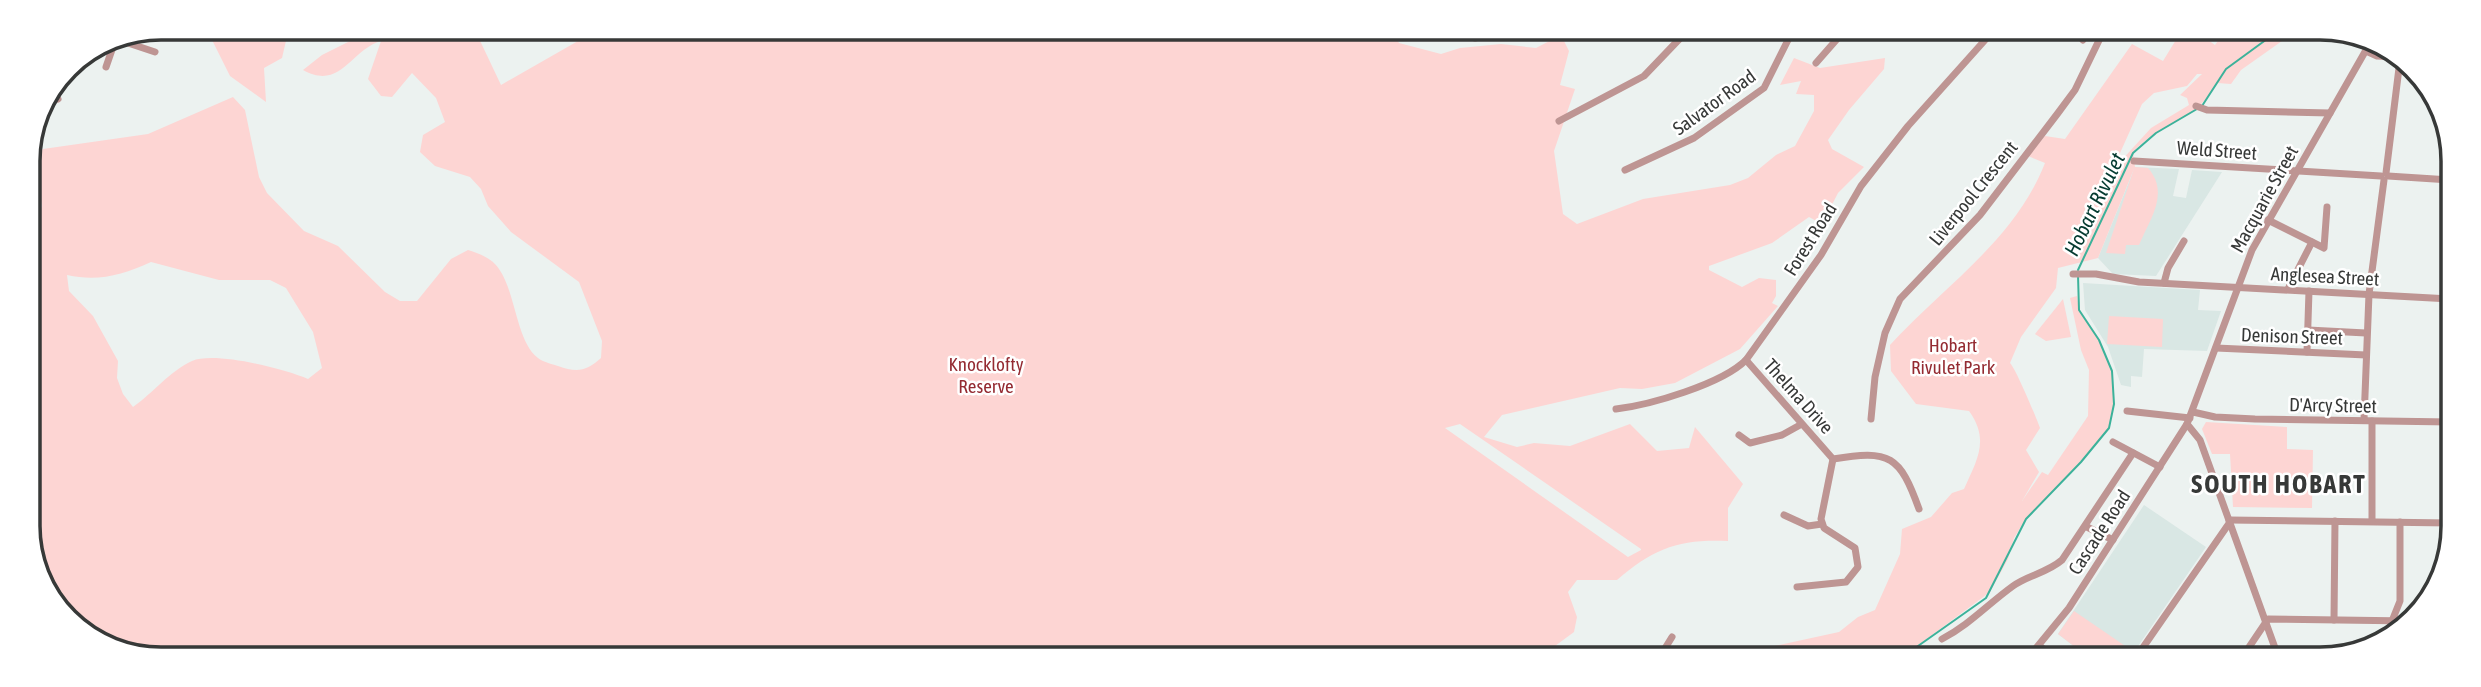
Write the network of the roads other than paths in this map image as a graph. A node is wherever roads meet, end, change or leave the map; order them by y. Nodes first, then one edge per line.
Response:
1 (1678, 40) edge
2 (1788, 40) edge
3 (1836, 40) edge
4 (1985, 40) edge
5 (2099, 40) edge
6 (133, 44) edge
7 (2367, 49) edge
8 (111, 51) edge
9 (155, 52) dead end
10 (1816, 63) dead end
11 (106, 67) dead end
12 (2399, 70) edge
13 (2196, 106) dead end
14 (2330, 113) junction
15 (1559, 121) dead end
16 (2134, 161) dead end
17 (1625, 170) dead end
18 (2296, 171) junction
19 (2385, 176) junction
20 (2441, 179) edge
21 (2327, 207) dead end
22 (2268, 220) junction
23 (2184, 241) dead end
24 (2312, 242) junction
25 (2073, 274) dead end
26 (2164, 283) junction
27 (2238, 286) junction
28 (2288, 289) junction
29 (2309, 290) junction
30 (2368, 295) junction
31 (2441, 299) edge
32 (2308, 330) junction
33 (2367, 333) junction
34 (2216, 348) junction
35 (2307, 352) junction
36 (2366, 355) junction
37 (1746, 360) junction
38 (1616, 409) dead end
39 (2127, 411) dead end
40 (1871, 419) dead end
41 (2195, 420) junction
42 (2368, 420) junction
43 (2441, 422) edge
44 (1800, 425) junction
45 (1739, 435) dead end
46 (2113, 442) dead end
47 (2133, 453) junction
48 (1833, 459) junction
49 (2160, 467) junction
50 (1919, 509) dead end
51 (1784, 515) dead end
52 (2229, 521) junction
53 (2335, 521) junction
54 (2372, 521) junction
55 (2400, 522) junction
56 (2441, 523) edge
57 (1822, 524) junction
58 (2087, 527) junction
59 (2113, 540) junction
60 (1797, 587) dead end
61 (2334, 620) junction
62 (2266, 621) junction
63 (2392, 621) joint
64 (1672, 637) dead end
65 (1942, 639) dead end
66 (1666, 646) edge
67 (2039, 646) edge
68 (2144, 646) edge
69 (2250, 646) edge
70 (2275, 646) edge

1 - 15 street
2 - 17 street, Salvator Road
3 - 10 street
4 - 37 street, Forest Road
5 - 40 street, Liverpool Crescent
6 - 9 street
7 - 14 street, Macquarie Street
8 - 11 street
12 - 19 street
13 - 14 street
14 - 18 street, Macquarie Street
16 - 18 street, Weld Street
18 - 19 street, Weld Street
18 - 22 street, Macquarie Street
19 - 20 street, Weld Street
19 - 30 street
21 - 24 street
22 - 24 street
22 - 27 street, Macquarie Street
23 - 26 street
24 - 28 street
25 - 26 street, Anglesea Street
26 - 27 street, Anglesea Street
27 - 28 street, Anglesea Street
27 - 34 street, Macquarie Street
28 - 29 street, Anglesea Street
29 - 30 street, Anglesea Street
29 - 32 street
30 - 31 street, Anglesea Street
30 - 33 street
32 - 33 street
32 - 35 street
33 - 36 street
34 - 35 street, Denison Street
34 - 41 street, Macquarie Street
35 - 36 street, Denison Street
36 - 42 street
37 - 38 street, Forest Road
37 - 44 street, Thelma Drive
39 - 41 street, D'Arcy Street
41 - 42 street, D'Arcy Street
41 - 49 street, Cascade Road
41 - 52 street
42 - 43 street, D'Arcy Street
42 - 54 street
44 - 45 street
44 - 48 street, Thelma Drive
46 - 47 street
47 - 49 street
47 - 58 street
48 - 50 street, Thelma Drive
48 - 57 street
49 - 59 street, Cascade Road
51 - 57 street
52 - 53 street
52 - 62 street
52 - 68 street
53 - 54 street
53 - 61 street
54 - 55 street
55 - 56 street
55 - 63 street
57 - 60 street
58 - 59 street
58 - 65 street
59 - 67 street, Cascade Road
61 - 62 street
61 - 63 street
62 - 69 street
62 - 70 street
64 - 66 street

